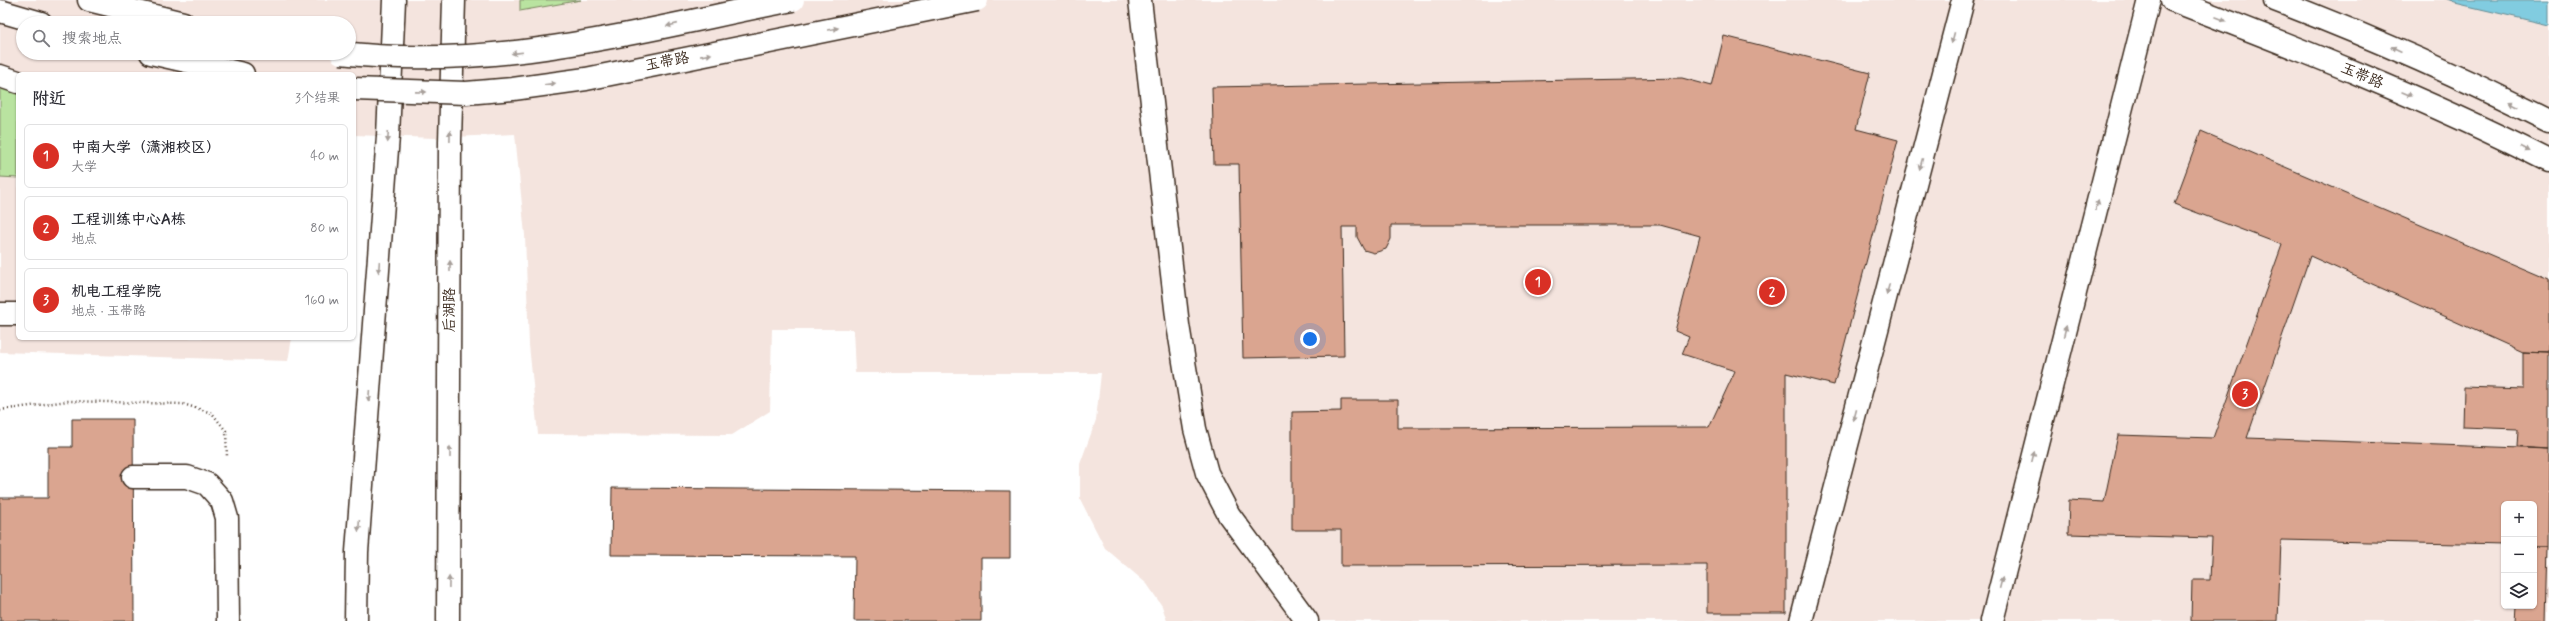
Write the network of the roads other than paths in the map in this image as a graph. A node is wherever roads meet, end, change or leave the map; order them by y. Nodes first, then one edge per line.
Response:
1 (89, 0) edge
2 (394, 0) edge
3 (454, 0) edge
4 (793, 0) edge
5 (977, 0) edge
6 (1140, 0) edge
7 (1963, 0) edge
8 (2149, 0) edge
9 (2172, 0) edge
10 (2275, 0) edge
11 (0, 11) edge
12 (17, 16) edge
13 (154, 16) edge
14 (356, 55) edge
15 (182, 60) edge
16 (234, 72) edge
17 (0, 76) edge
18 (16, 81) edge
19 (356, 89) edge
20 (2549, 121) edge
21 (2549, 161) edge
22 (0, 314) edge
23 (16, 314) edge
24 (133, 477) dead end
25 (228, 621) edge
26 (356, 621) edge
27 (448, 621) edge
28 (1307, 621) edge
29 (1801, 621) edge
30 (1992, 621) edge

1 - 13 street
2 -> 26 street
27 -> 3 street, 后湖路
4 -> 14 street, bridge
19 -> 5 street, 玉带路, bridge
6 - 28 street
7 -> 29 street
30 -> 8 street
9 -> 21 street, 玉带路
20 -> 10 street
11 - 12 street
15 - 16 street
17 - 18 street
22 - 23 street
24 - 25 street

